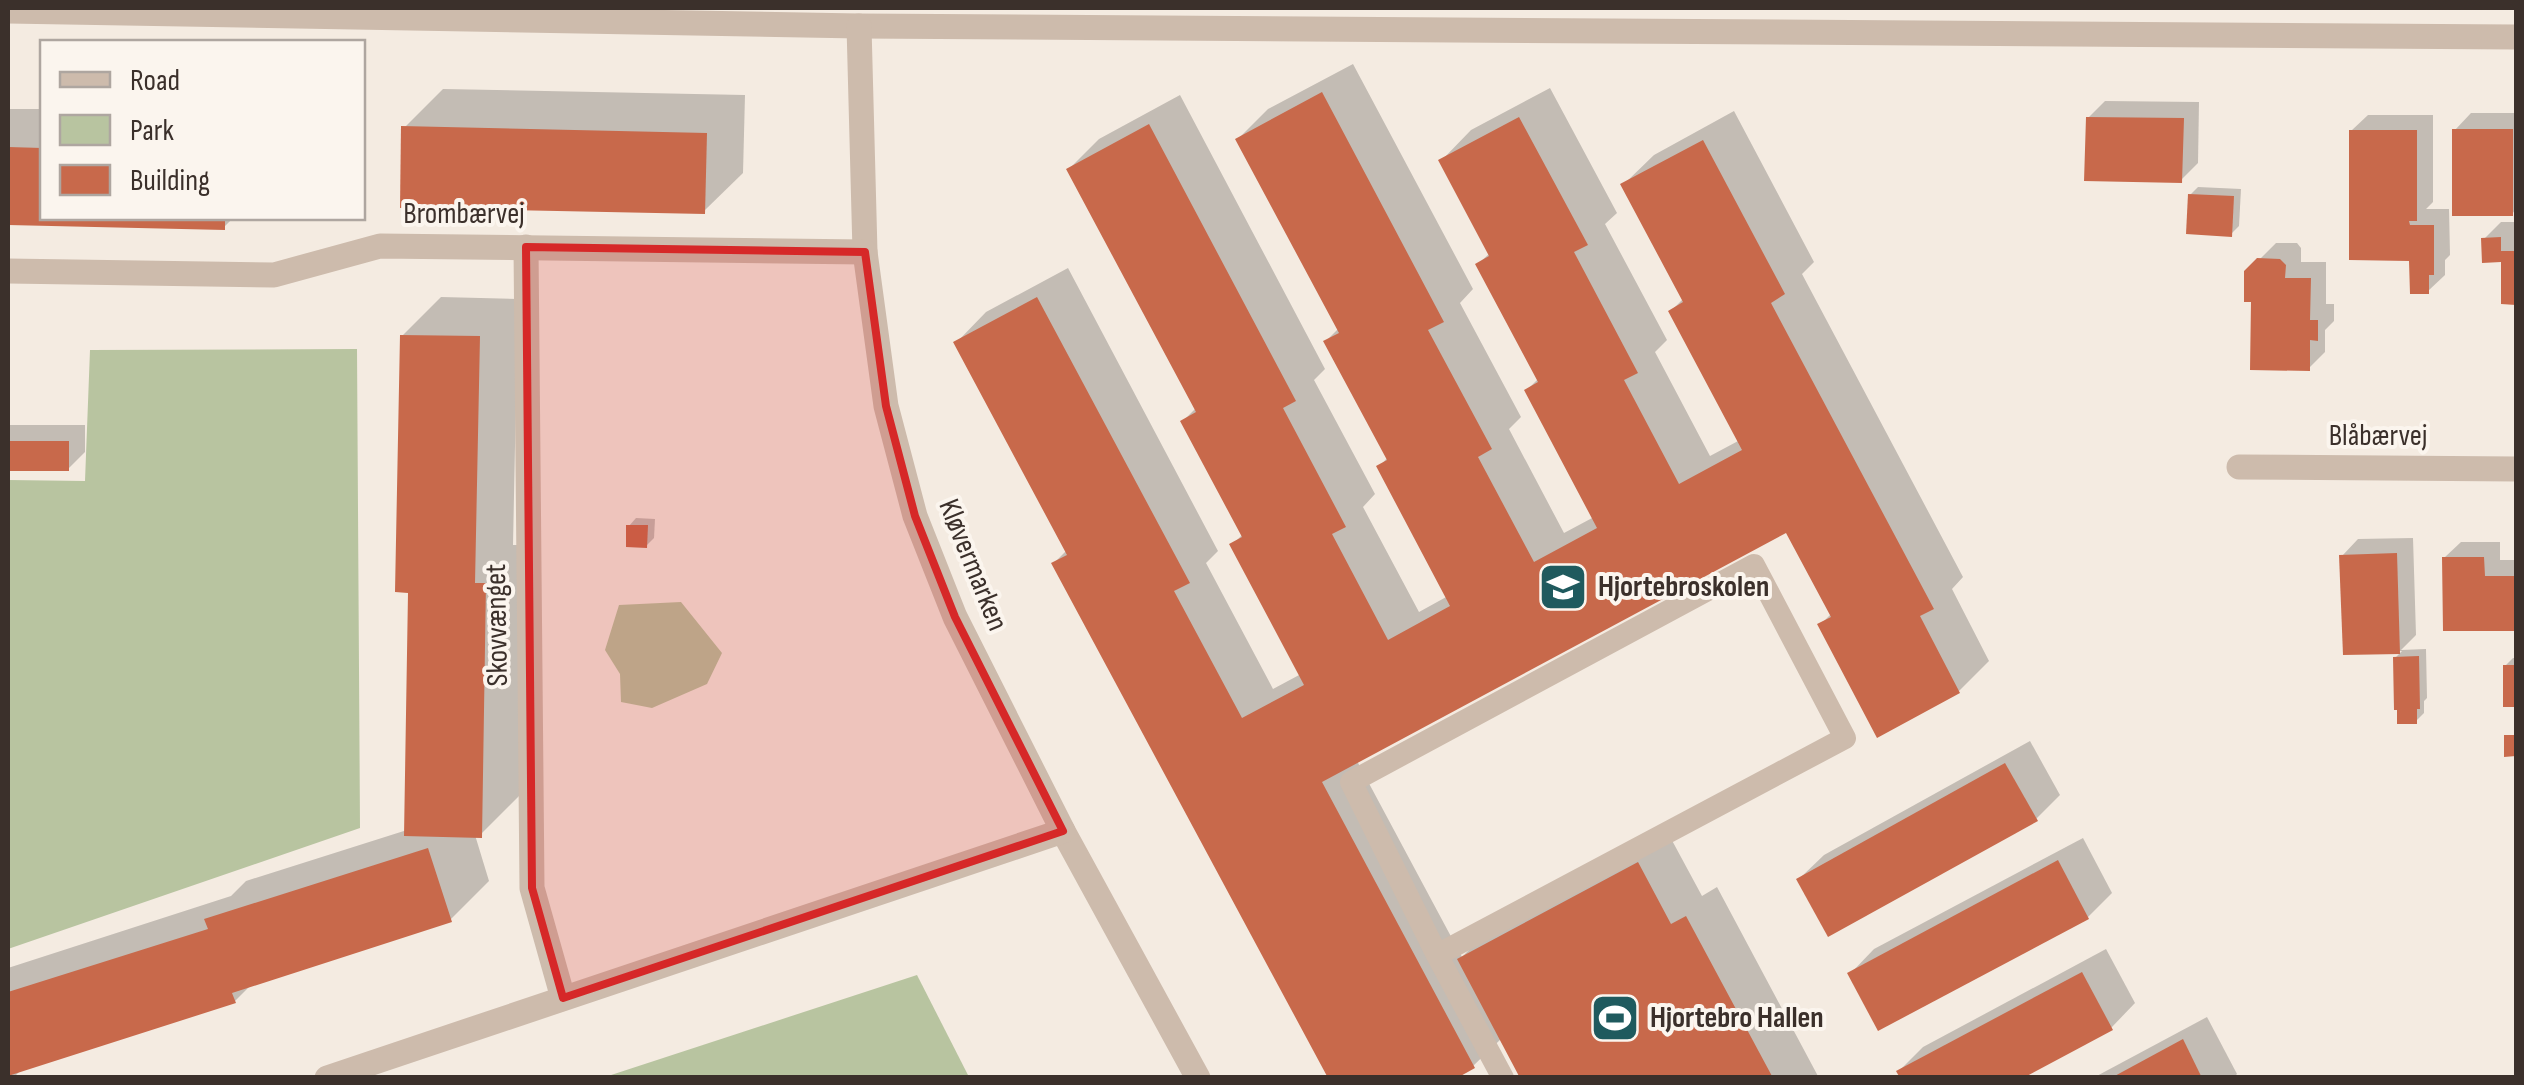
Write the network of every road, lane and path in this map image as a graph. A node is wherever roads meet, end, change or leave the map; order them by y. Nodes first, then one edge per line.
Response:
1 (8, 11) edge
2 (859, 26) junction
3 (2516, 37) edge
4 (526, 246) junction
5 (865, 252) junction
6 (8, 272) edge
7 (2239, 467) dead end
8 (2516, 470) edge
9 (1062, 831) junction
10 (1437, 955) junction
11 (563, 998) junction
12 (327, 1078) edge
13 (1198, 1078) edge
14 (1503, 1078) edge

1 - 2 street
2 - 3 street
2 - 5 street, Kløvermarken
4 - 5 street, Brombærvej
4 - 6 street, Brombærvej
4 - 11 street, Skovvænget
5 - 9 street, Kløvermarken
7 - 8 street, Blåbærvej
9 - 11 street
9 - 13 street, Kløvermarken
10 - 10 lane
10 - 14 lane
11 - 12 street

